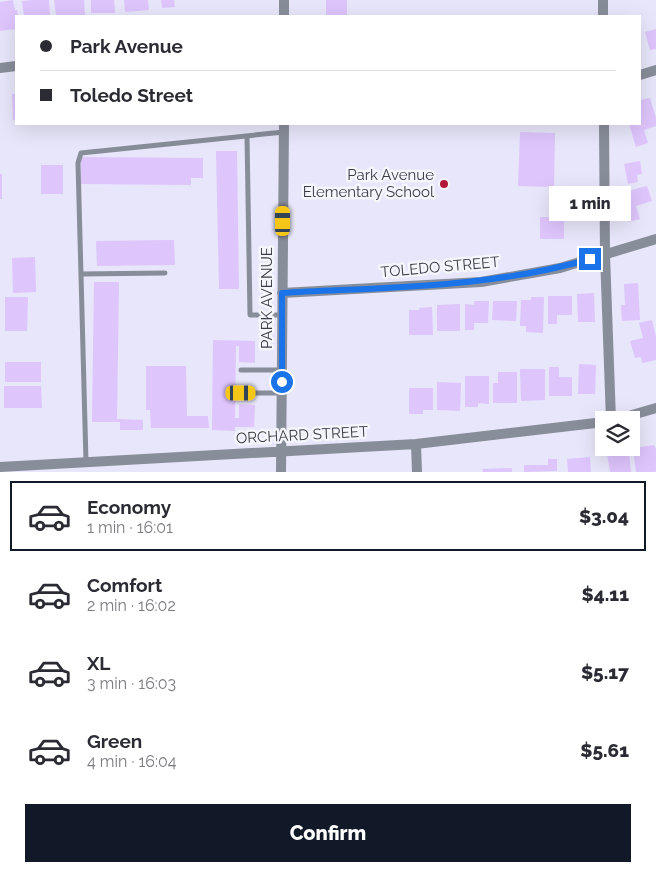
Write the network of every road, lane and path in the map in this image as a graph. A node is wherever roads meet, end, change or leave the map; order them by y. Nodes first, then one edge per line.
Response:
1 (284, 0) edge
2 (603, 0) edge
3 (284, 15) edge
4 (603, 15) edge
5 (15, 66) edge
6 (0, 68) edge
7 (656, 70) edge
8 (641, 74) edge
9 (604, 125) edge
10 (284, 128) edge
11 (246, 136) junction
12 (656, 239) edge
13 (605, 254) junction
14 (165, 273) dead end
15 (82, 274) junction
16 (282, 293) junction
17 (282, 315) junction
18 (241, 370) dead end
19 (282, 370) junction
20 (241, 393) dead end
21 (282, 393) junction
22 (656, 408) edge
23 (613, 411) edge
24 (640, 412) edge
25 (595, 423) edge
26 (416, 444) junction
27 (281, 452) junction
28 (86, 462) junction
29 (0, 467) edge
30 (281, 472) edge
31 (417, 472) edge

1 - 3 street
2 - 4 street
5 - 6 street
7 - 8 street
9 - 13 street
10 - 11 lane
10 - 16 street, PARK AVENUE
11 - 15 lane
11 - 17 lane
12 - 13 street, TOLEDO STREET
13 - 16 street, TOLEDO STREET
13 - 23 street
14 - 15 lane
15 - 28 lane
16 - 17 street, PARK AVENUE
17 - 19 street, PARK AVENUE
18 - 19 lane
19 - 21 street, PARK AVENUE
20 - 21 lane
21 - 27 street, PARK AVENUE
22 - 24 street
25 - 26 street, ORCHARD STREET
26 - 27 street, ORCHARD STREET
26 - 31 street
27 - 28 street, ORCHARD STREET
27 - 30 street, PARK AVENUE
28 - 29 street, ORCHARD STREET

